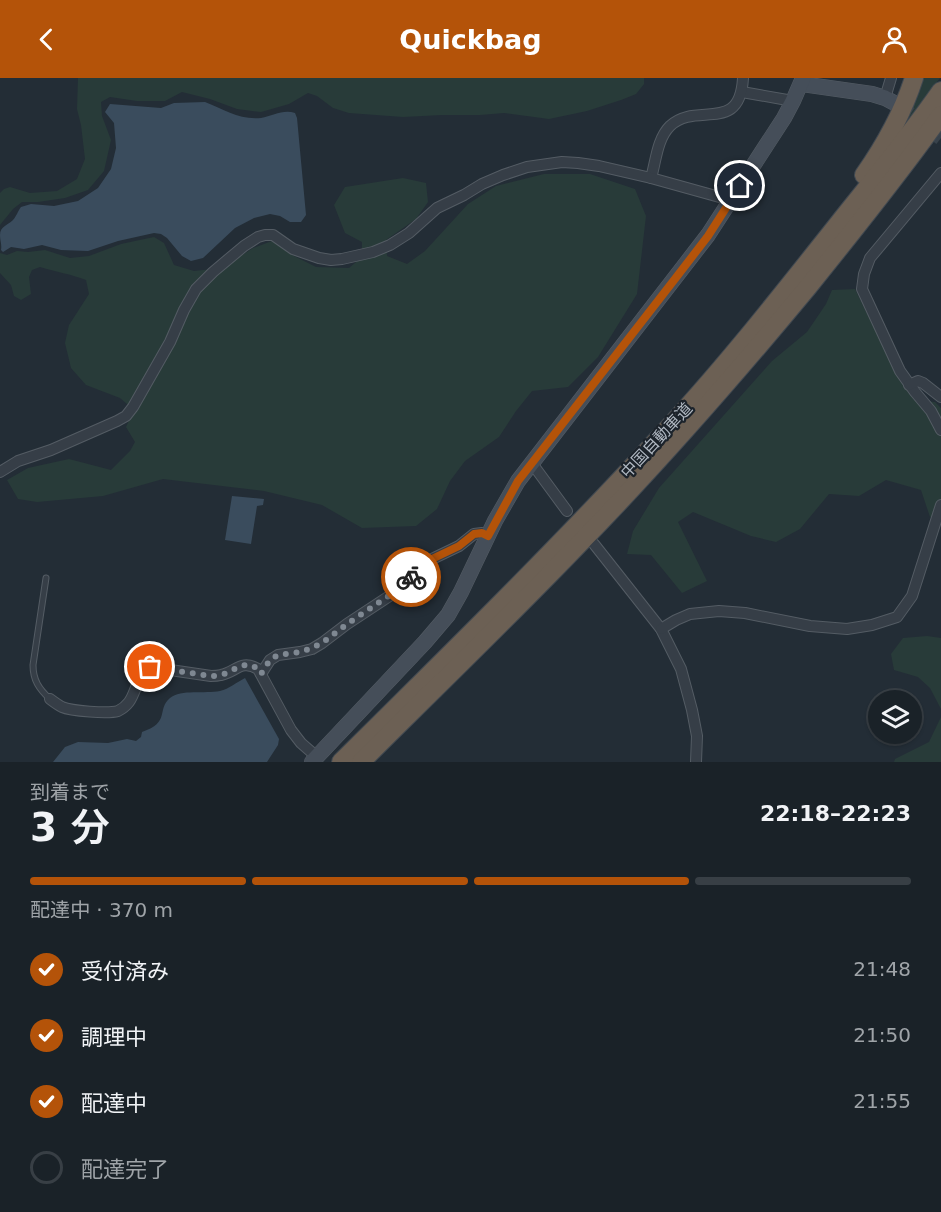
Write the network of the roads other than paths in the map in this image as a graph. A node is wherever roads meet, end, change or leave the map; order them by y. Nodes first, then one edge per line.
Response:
1 (743, 78) edge
2 (891, 78) edge
3 (914, 78) edge
4 (802, 81) edge
5 (742, 92) junction
6 (941, 92) edge
7 (794, 101) junction
8 (892, 101) joint
9 (941, 115) edge
10 (941, 133) edge
11 (941, 173) edge
12 (651, 178) junction
13 (729, 202) junction
14 (848, 236) junction
15 (772, 306) junction
16 (909, 385) junction
17 (941, 397) edge
18 (941, 430) edge
19 (531, 462) junction
20 (0, 472) edge
21 (941, 505) edge
22 (567, 511) dead end
23 (488, 536) junction
24 (594, 544) dead end
25 (46, 578) dead end
26 (661, 629) junction
27 (261, 674) junction
28 (50, 699) joint
29 (315, 760) edge
30 (341, 762) edge
31 (361, 762) edge
32 (696, 762) edge

1 - 5 street
2 - 8 street
3 - 15 highway
4 - 7 street
4 - 8 street
5 - 7 street
5 - 12 street
6 - 15 highway, 中国自動車道
7 - 13 street
9 - 14 highway, 中国自動車道
10 - 14 highway
11 - 16 street
12 - 13 street
12 - 20 street
13 - 19 street
14 - 31 highway, 中国自動車道
15 - 30 highway, 中国自動車道
16 - 17 street
16 - 18 street
19 - 22 street
19 - 23 street
21 - 26 street
23 - 27 street
23 - 29 street
24 - 26 street
25 - 28 lane
26 - 32 street
27 - 28 street
27 - 29 street

